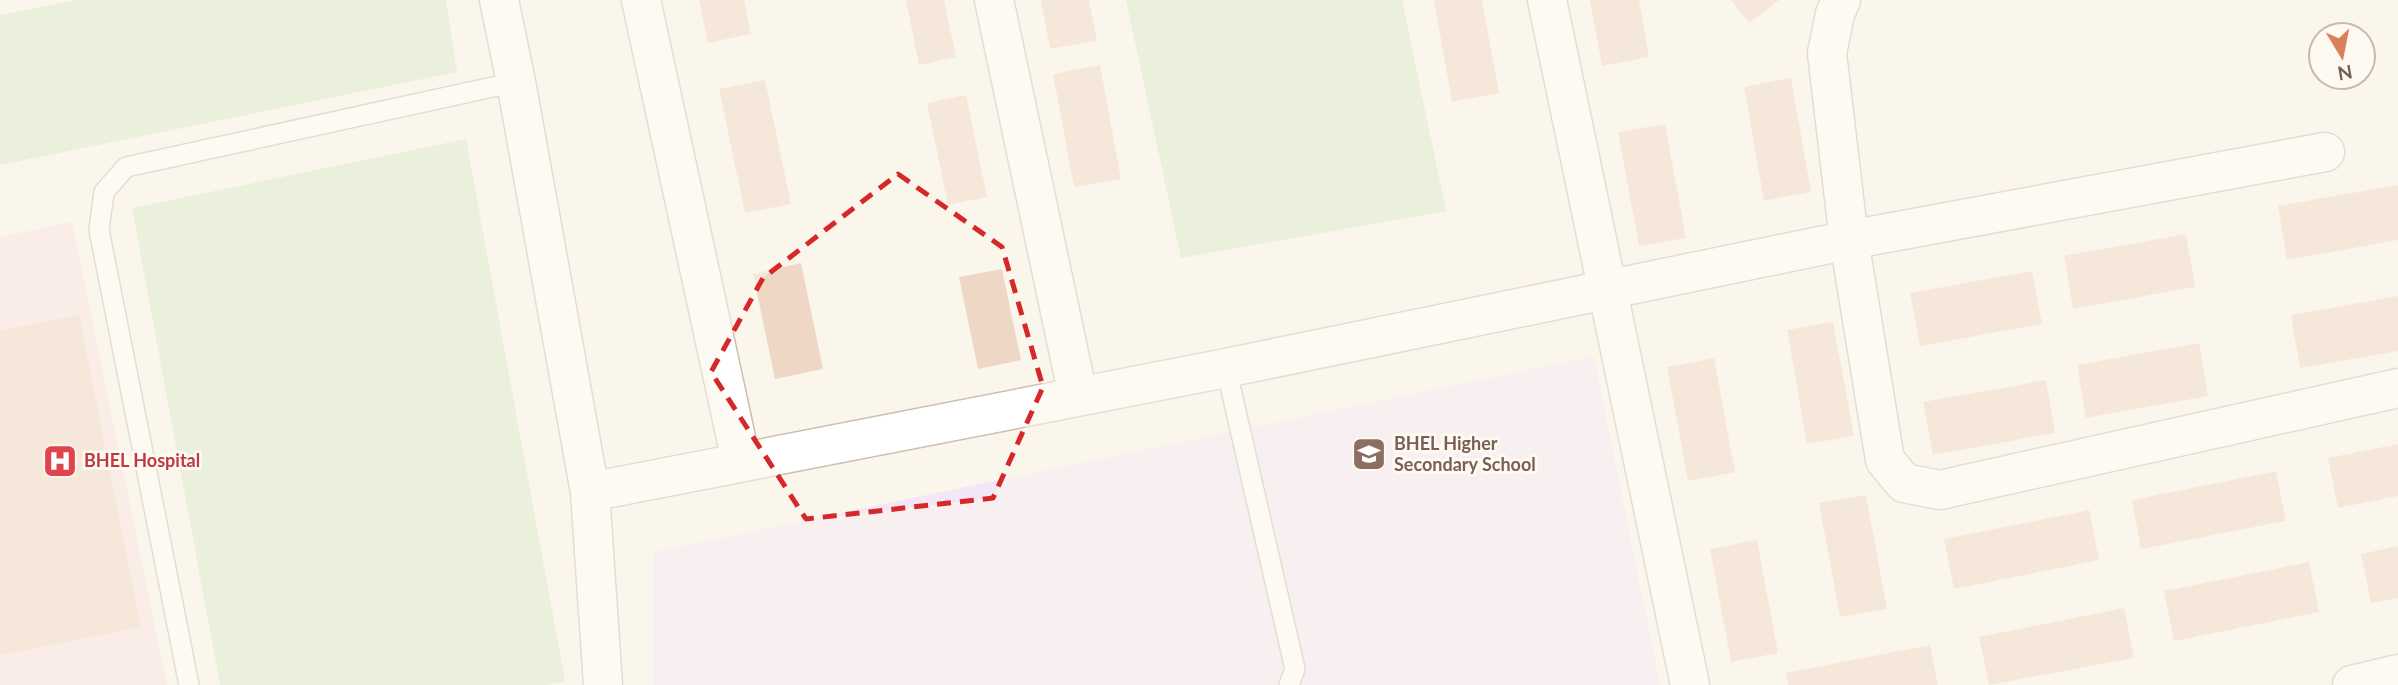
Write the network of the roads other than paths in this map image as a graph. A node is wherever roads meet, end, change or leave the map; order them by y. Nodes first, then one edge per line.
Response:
1 (499, 0) edge
2 (641, 0) edge
3 (994, 0) edge
4 (1547, 0) edge
5 (1841, 0) edge
6 (516, 82) junction
7 (2325, 152) dead end
8 (1849, 240) junction
9 (1608, 289) junction
10 (1226, 368) junction
11 (2398, 388) edge
12 (1078, 396) junction
13 (741, 461) junction
14 (590, 492) junction
15 (189, 685) edge
16 (603, 685) edge
17 (1290, 685) edge
18 (1690, 685) edge

1 - 6 street
2 - 13 street
3 - 12 street
4 - 9 street
5 - 8 street
6 - 14 street
6 - 15 lane
7 - 8 street
8 - 9 street
8 - 11 street
9 - 10 street
9 - 18 street
10 - 12 street
10 - 17 lane
12 - 13 street
13 - 14 street
14 - 16 street

